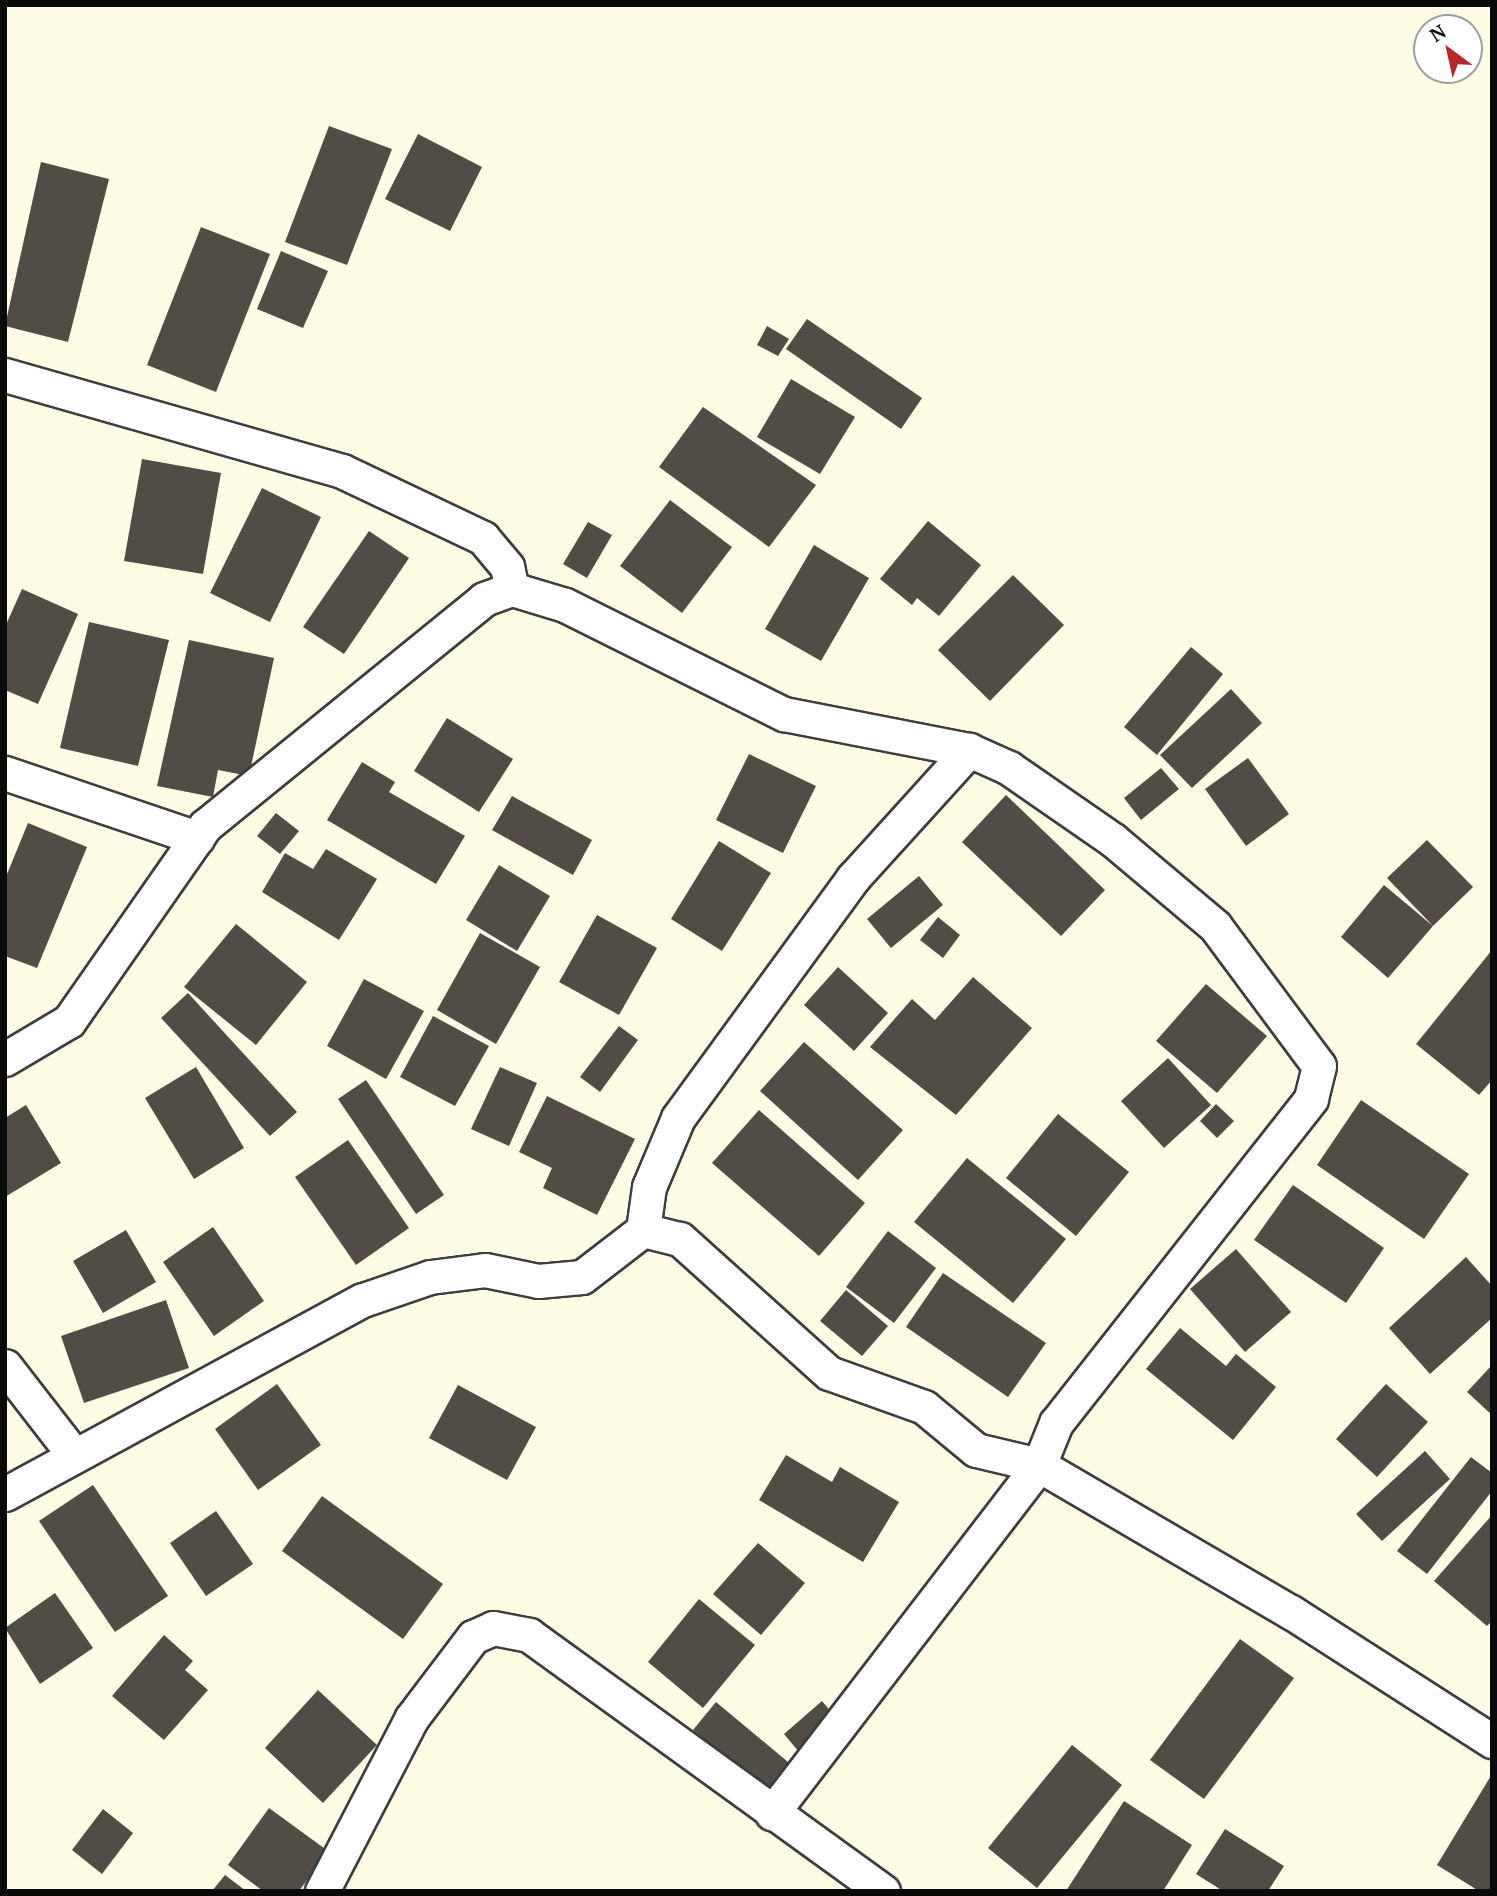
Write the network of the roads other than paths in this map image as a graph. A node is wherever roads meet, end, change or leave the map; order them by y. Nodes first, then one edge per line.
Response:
1 (5, 375) edge
2 (512, 589) junction
3 (969, 750) junction
4 (5, 773) edge
5 (197, 838) junction
6 (5, 1059) edge
7 (643, 1230) junction
8 (5, 1366) edge
9 (74, 1455) junction
10 (1038, 1465) junction
11 (5, 1494) edge
12 (1492, 1741) edge
13 (772, 1813) junction
14 (322, 1891) edge
15 (883, 1891) edge

1 - 2 street
2 - 3 street
2 - 5 street
3 - 7 street
3 - 10 street
4 - 5 street
5 - 6 street
7 - 9 street
7 - 10 street
8 - 9 street
9 - 11 street
10 - 12 street
10 - 13 street
13 - 14 street
13 - 15 street

